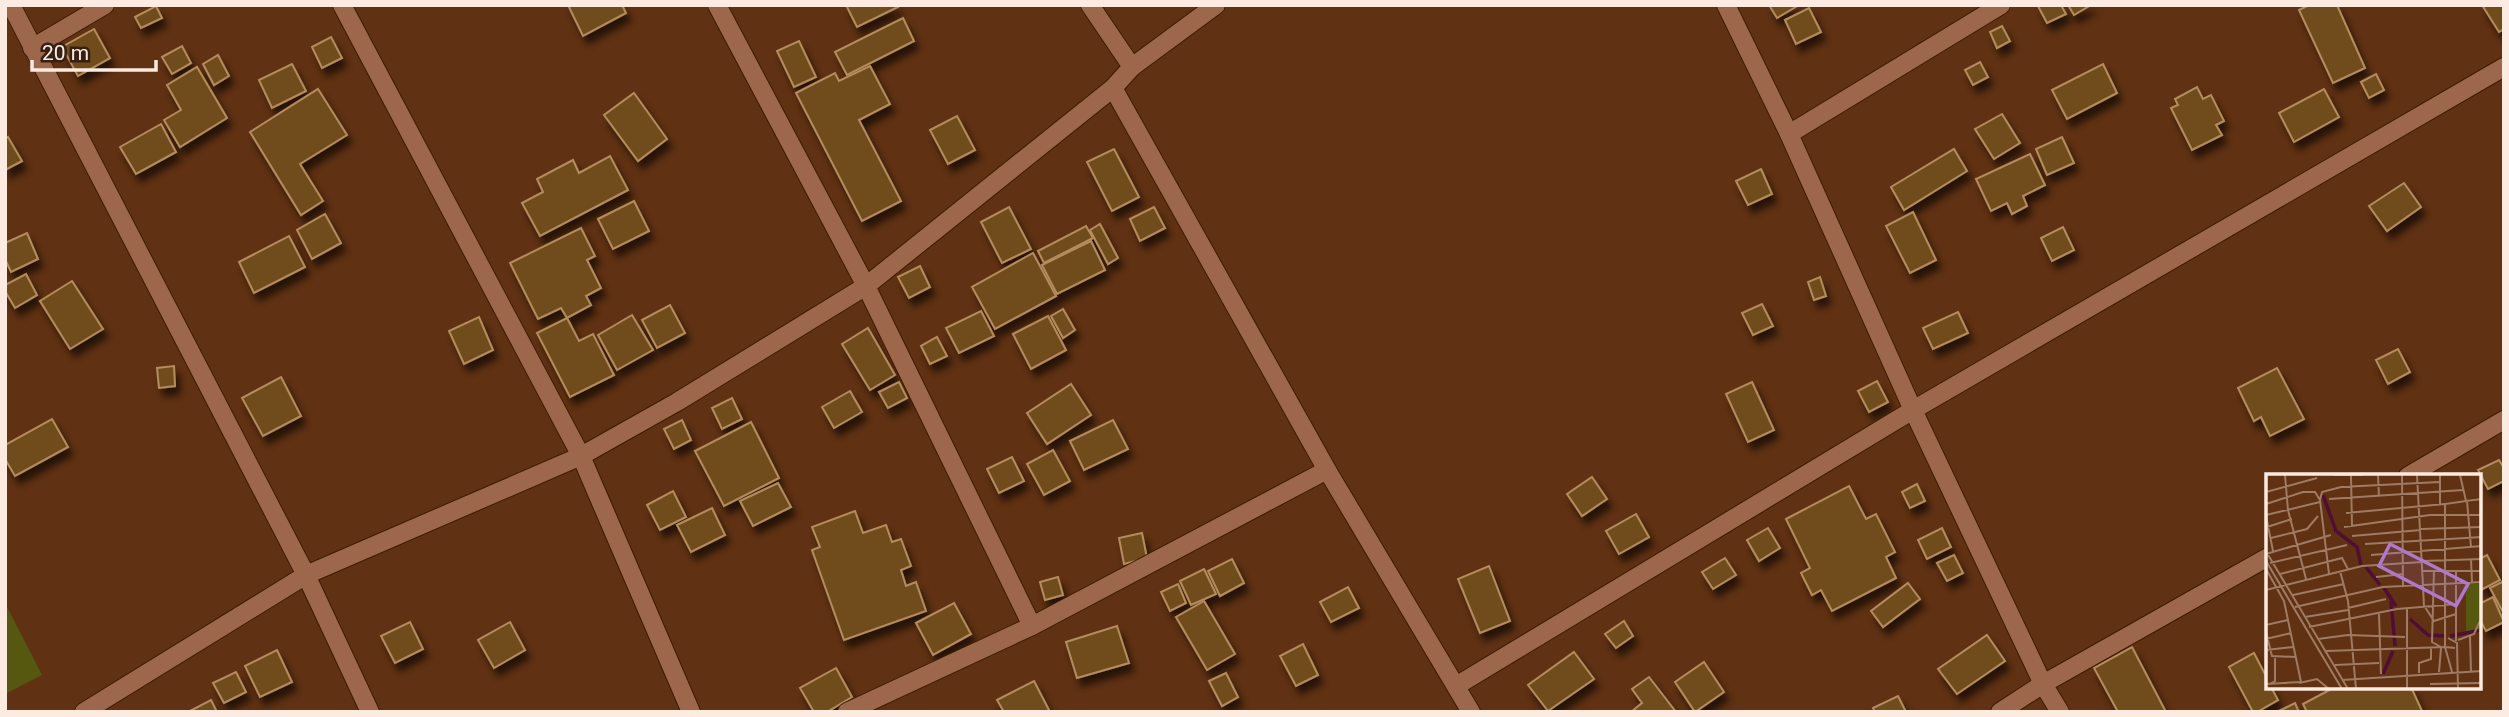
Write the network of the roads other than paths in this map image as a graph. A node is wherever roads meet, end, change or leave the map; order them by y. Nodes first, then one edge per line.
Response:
1 (10, 5) edge
2 (104, 5) edge
3 (342, 5) edge
4 (717, 5) edge
5 (1090, 5) edge
6 (1216, 5) edge
7 (1726, 5) edge
8 (2001, 5) edge
9 (32, 48) junction
10 (1132, 67) junction
11 (2504, 67) edge
12 (1113, 88) junction
13 (1789, 134) junction
14 (866, 286) junction
15 (1913, 410) junction
16 (2504, 420) edge
17 (581, 456) junction
18 (1327, 470) junction
19 (2410, 474) edge
20 (2266, 557) edge
21 (306, 575) junction
22 (1032, 626) junction
23 (2043, 684) junction
24 (1456, 686) junction
25 (84, 712) edge
26 (370, 712) edge
27 (691, 712) edge
28 (846, 712) edge
29 (1471, 712) edge
30 (2000, 712) edge
31 (2060, 712) edge

1 - 9 street
2 - 9 street
3 - 17 street
4 - 14 street
5 - 10 street
6 - 10 street
7 - 13 street
8 - 13 street
9 - 21 street
10 - 12 street
11 - 15 street
12 - 14 street
12 - 18 street
13 - 15 street
14 - 17 street
14 - 22 street
15 - 23 street
15 - 24 street
16 - 19 street
17 - 21 street
17 - 27 street
18 - 22 street
18 - 24 street
20 - 23 street
21 - 25 street
21 - 26 street
22 - 28 street
23 - 30 street
23 - 31 street
24 - 29 street

